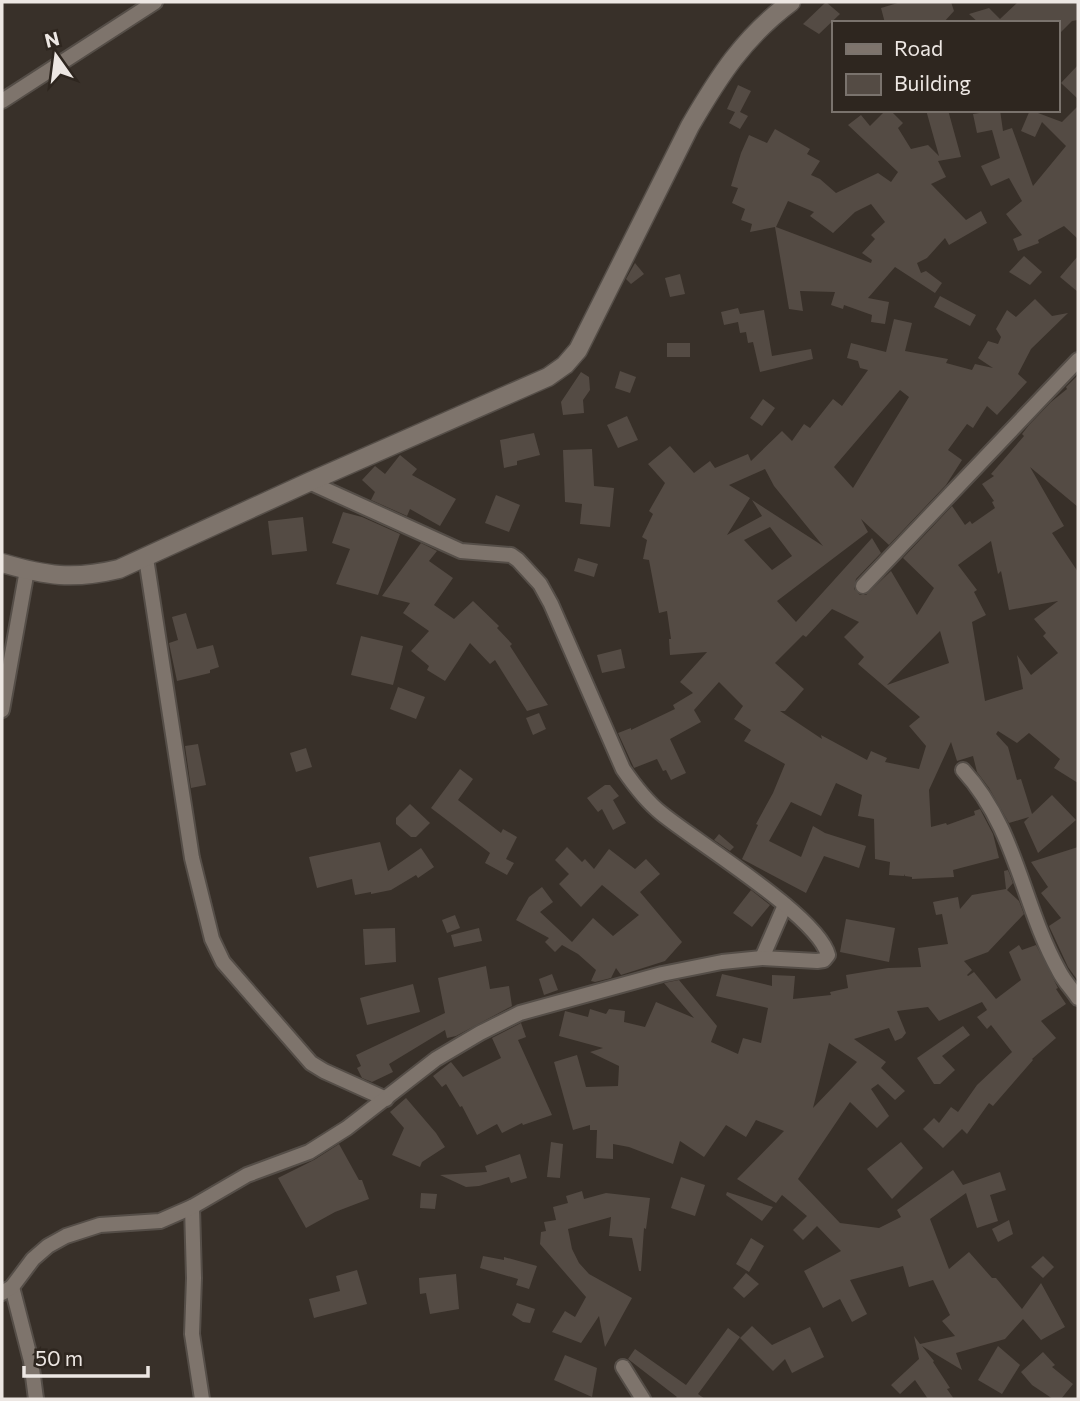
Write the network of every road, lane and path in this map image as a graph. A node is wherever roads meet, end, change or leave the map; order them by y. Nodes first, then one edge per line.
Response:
1 (155, 2) edge
2 (790, 2) edge
3 (2, 101) edge
4 (1078, 360) edge
5 (309, 482) junction
6 (146, 558) junction
7 (2, 563) edge
8 (27, 570) junction
9 (863, 586) dead end
10 (2, 710) edge
11 (963, 771) dead end
12 (785, 905) junction
13 (762, 958) junction
14 (1078, 998) edge
15 (386, 1099) junction
16 (192, 1208) junction
17 (7, 1290) edge
18 (623, 1367) dead end
19 (36, 1399) edge
20 (202, 1399) edge
21 (643, 1399) edge

1 - 3 street
2 - 5 street
4 - 9 street
5 - 6 street
5 - 12 street
6 - 8 street
6 - 15 street
7 - 8 street
8 - 10 street
11 - 14 street
12 - 13 street
12 - 13 street
13 - 15 street
15 - 16 street
16 - 17 street
16 - 20 street
17 - 19 street
18 - 21 street

